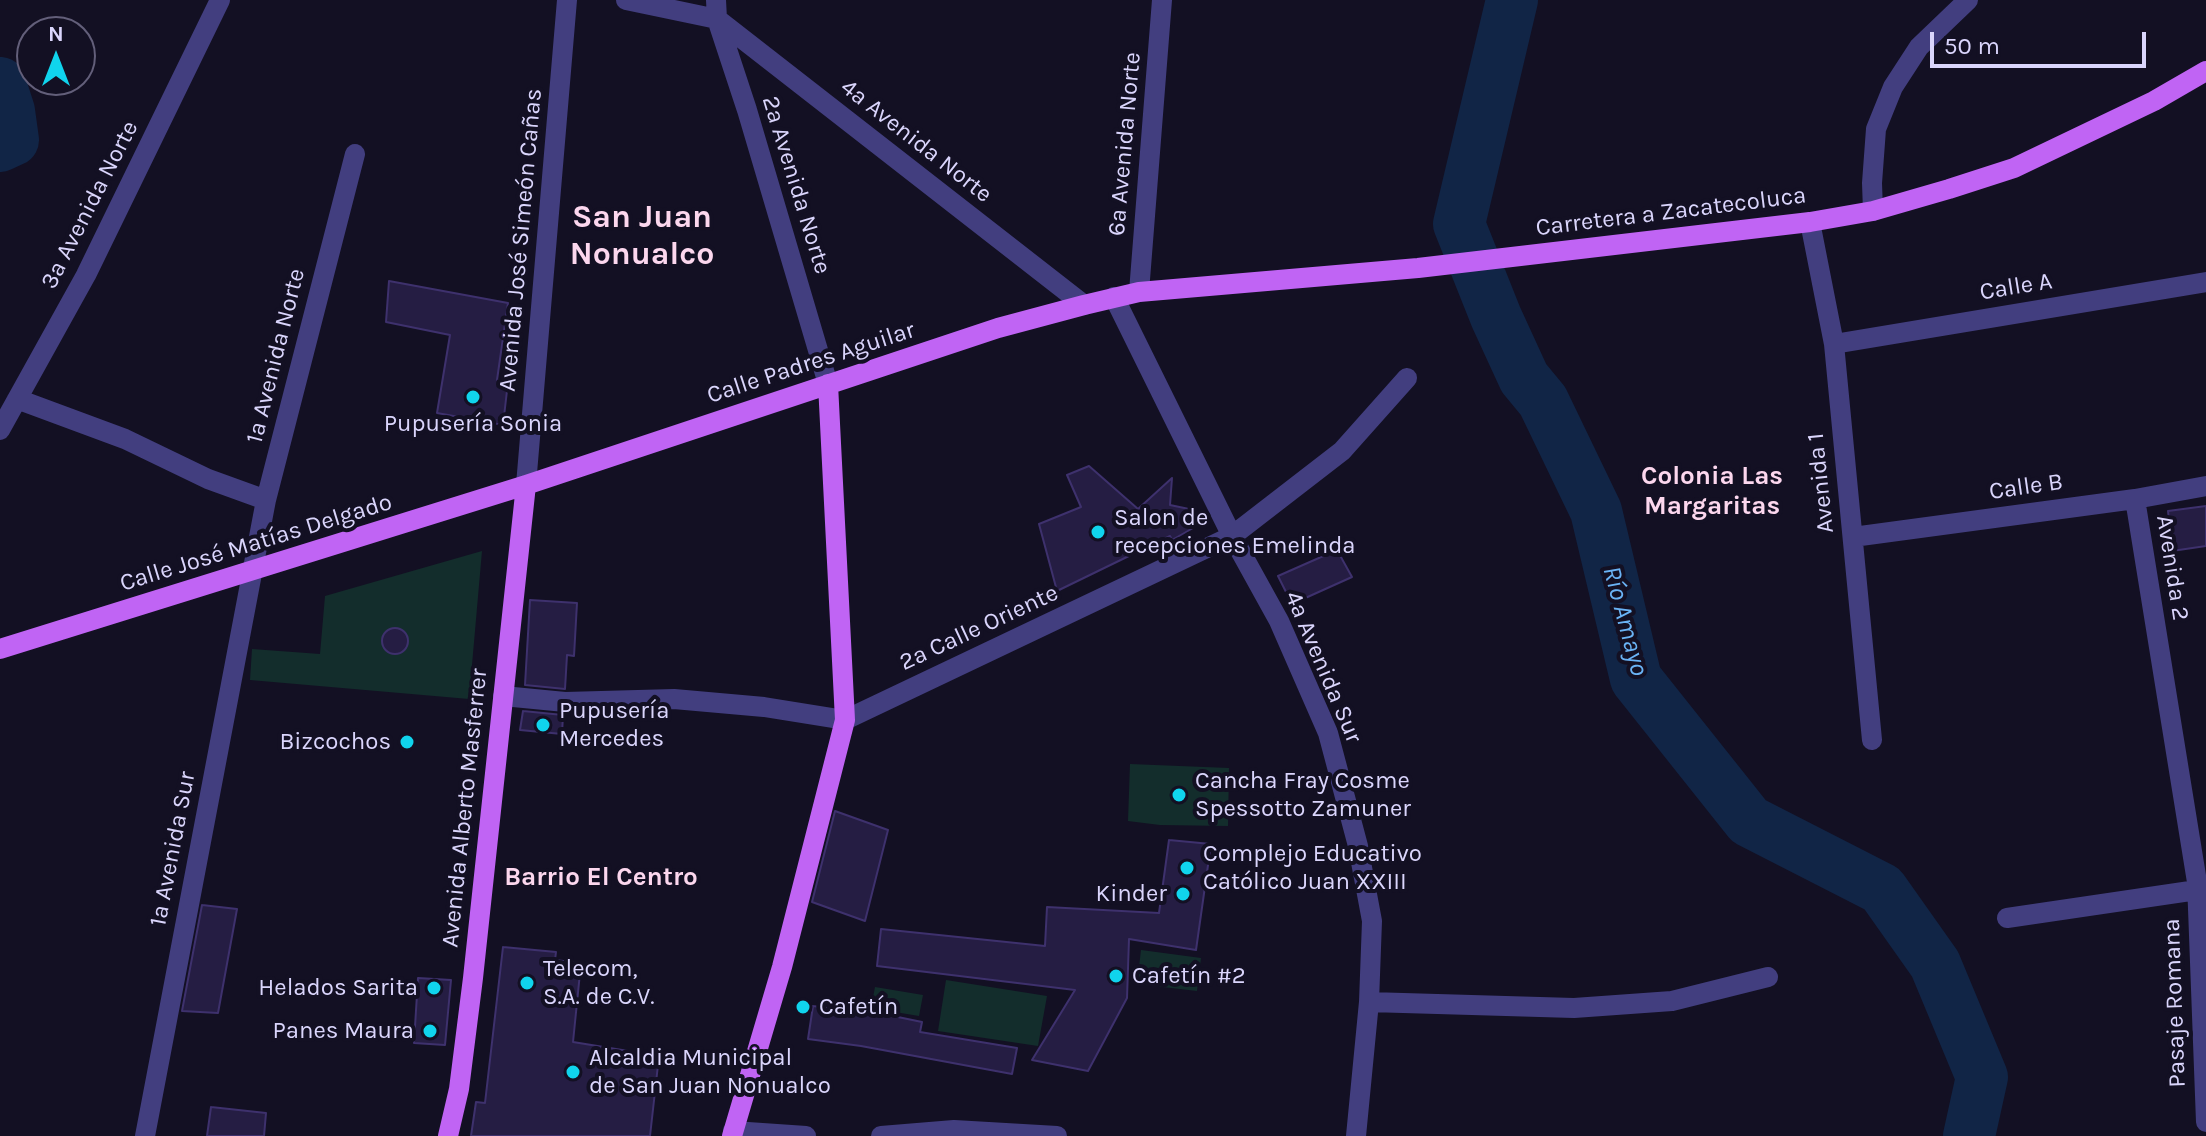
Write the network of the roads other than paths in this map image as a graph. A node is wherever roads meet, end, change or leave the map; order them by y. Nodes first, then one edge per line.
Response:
1 (220, 0) edge
2 (567, 0) edge
3 (626, 0) edge
4 (1162, 0) edge
5 (1968, 0) edge
6 (716, 9) edge
7 (2206, 71) edge
8 (355, 154) dead end
9 (1873, 211) junction
10 (1810, 222) junction
11 (2206, 282) edge
12 (1139, 292) junction
13 (1114, 297) junction
14 (1084, 305) junction
15 (1834, 344) junction
16 (1407, 378) dead end
17 (828, 384) junction
18 (17, 399) junction
19 (0, 430) edge
20 (526, 485) junction
21 (2206, 486) edge
22 (2135, 499) junction
23 (266, 500) junction
24 (1232, 536) junction
25 (1853, 537) junction
26 (251, 572) junction
27 (0, 649) edge
28 (503, 696) junction
29 (845, 720) junction
30 (1872, 740) dead end
31 (2200, 884) edge
32 (2007, 918) dead end
33 (1768, 977) dead end
34 (1369, 1002) junction
35 (2206, 1122) edge
36 (733, 1134) edge
37 (145, 1136) edge
38 (448, 1136) edge
39 (806, 1136) edge
40 (881, 1136) edge
41 (1057, 1136) edge
42 (1356, 1136) edge

1 - 18 street, 3a Avenida Norte
2 - 20 street, Avenida José Simeón Cañas
3 - 6 street
4 - 12 street, 6a Avenida Norte
5 - 9 street
6 - 14 street, 4a Avenida Norte
6 - 17 street, 2a Avenida Norte
7 - 9 main road, Carretera a Zacatecoluca
8 - 23 street, 1a Avenida Norte
9 - 10 main road, Carretera a Zacatecoluca
10 - 12 main road, Carretera a Zacatecoluca
10 - 15 street, Avenida 1
11 - 15 street, Calle A
12 - 13 main road, Carretera a Zacatecoluca
13 - 14 main road, Calle Padres Aguilar
13 - 24 street, 4a Avenida Sur
14 - 17 main road, Calle Padres Aguilar
15 - 25 street, Avenida 1
16 - 24 street, 2a Calle Oriente
17 - 20 main road, Calle Padres Aguilar
17 - 29 main road
18 - 19 street, 3a Avenida Norte
18 - 23 street
20 - 26 main road, Calle José Matías Delgado
20 - 28 main road, Avenida Alberto Masferrer
21 - 22 street, Calle B
22 - 25 street, Calle B
22 - 31 street, Avenida 2
23 - 26 street, 1a Avenida Norte
24 - 29 street, 2a Calle Oriente
24 - 34 street, 4a Avenida Sur
25 - 30 street, Avenida 1
26 - 27 main road, Calle José Matías Delgado
26 - 37 street, 1a Avenida Sur
28 - 29 street
28 - 38 main road, Avenida Alberto Masferrer
29 - 36 main road
31 - 32 street
31 - 35 street, Pasaje Romana
33 - 34 street
34 - 42 street, 4a Avenida Sur
36 - 39 street
40 - 41 street

